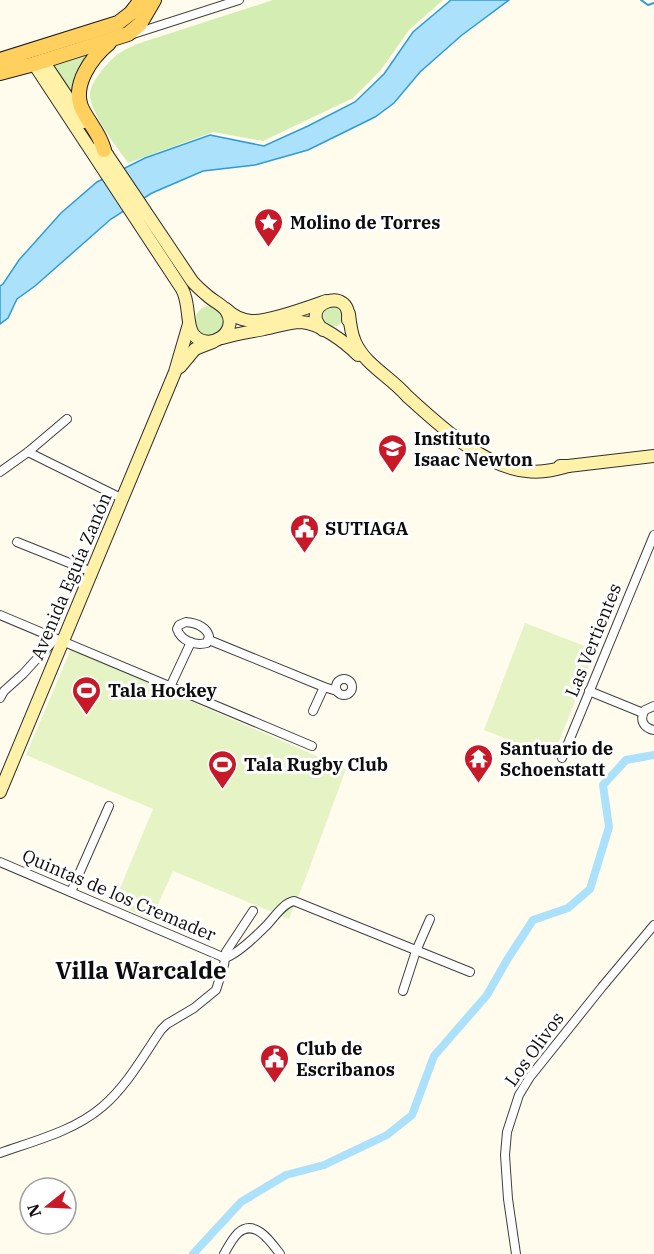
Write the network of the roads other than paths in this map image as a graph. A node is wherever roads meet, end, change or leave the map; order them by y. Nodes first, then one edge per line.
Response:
1 (141, 0) edge
2 (154, 0) edge
3 (238, 0) edge
4 (127, 18) junction
5 (144, 18) junction
6 (158, 27) junction
7 (116, 39) junction
8 (38, 60) junction
9 (0, 62) edge
10 (0, 73) edge
11 (104, 157) junction
12 (155, 236) junction
13 (326, 301) junction
14 (220, 304) junction
15 (349, 315) junction
16 (189, 321) junction
17 (325, 331) junction
18 (217, 340) junction
19 (175, 372) junction
20 (406, 396) junction
21 (68, 419) dead end
22 (28, 452) junction
23 (654, 456) edge
24 (0, 472) edge
25 (123, 499) junction
26 (654, 535) edge
27 (17, 542) dead end
28 (92, 572) junction
29 (0, 615) edge
30 (209, 640) junction
31 (59, 641) junction
32 (191, 642) junction
33 (170, 687) junction
34 (324, 687) junction
35 (589, 690) junction
36 (337, 691) dead end
37 (0, 698) edge
38 (654, 706) edge
39 (313, 711) dead end
40 (643, 713) junction
41 (654, 730) edge
42 (312, 746) dead end
43 (562, 758) dead end
44 (0, 792) edge
45 (109, 806) dead end
46 (0, 862) edge
47 (71, 892) junction
48 (253, 911) dead end
49 (430, 919) dead end
50 (654, 925) edge
51 (416, 951) junction
52 (225, 958) junction
53 (470, 972) dead end
54 (403, 991) dead end
55 (0, 1153) edge
56 (224, 1254) edge
57 (280, 1254) edge
58 (516, 1254) edge

1 - 4 main road
2 - 5 main road
3 - 6 street
4 - 8 main road
4 - 9 main road
5 - 6 street
5 - 7 main road
6 - 7 street
7 - 8 main road
7 - 11 main road
8 - 9 main road
8 - 10 main road
8 - 11 main road
11 - 12 main road
12 - 14 main road
12 - 16 main road
13 - 14 main road
13 - 15 main road
13 - 17 main road
14 - 16 main road
14 - 18 main road
15 - 17 main road
15 - 20 main road
16 - 18 main road
16 - 19 main road, Avenida Eguía Zanón
17 - 18 main road
17 - 20 main road
18 - 19 main road, Avenida Eguía Zanón
19 - 25 main road, Avenida Eguía Zanón
20 - 23 main road
21 - 22 street
22 - 24 street
22 - 25 street
25 - 28 main road, Avenida Eguía Zanón
26 - 35 street, Las Vertientes
27 - 28 street
28 - 31 main road, Avenida Eguía Zanón
29 - 31 street
30 - 32 street
30 - 32 street
30 - 34 street
31 - 33 street
31 - 37 street
31 - 44 main road, Avenida Eguía Zanón
32 - 33 street
33 - 42 street
34 - 36 street
34 - 39 street
35 - 40 street
35 - 43 street, Las Vertientes
38 - 40 street
40 - 41 street
45 - 47 street
46 - 47 street, Quintas de los Cremader
47 - 52 street, Quintas de los Cremader
48 - 52 street
49 - 51 street
50 - 58 street, Los Olivos
51 - 52 street
51 - 53 street
51 - 54 street
52 - 55 street
56 - 57 street

